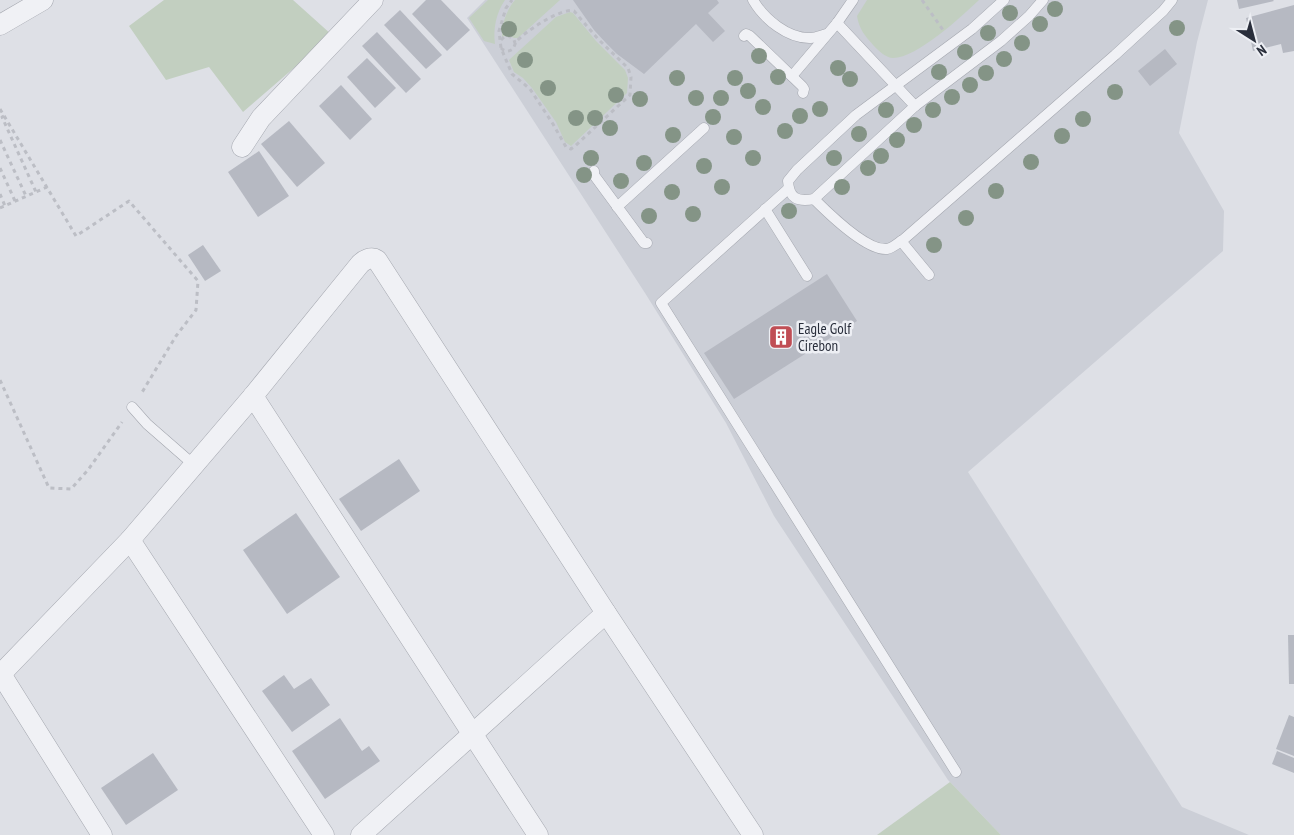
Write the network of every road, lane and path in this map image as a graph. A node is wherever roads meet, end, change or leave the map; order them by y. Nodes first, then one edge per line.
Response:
1 (43, 0) edge
2 (373, 0) edge
3 (512, 0) edge
4 (753, 0) edge
5 (854, 0) edge
6 (922, 0) edge
7 (1004, 0) edge
8 (1043, 0) edge
9 (1172, 0) edge
10 (935, 18) dead end
11 (837, 23) junction
12 (0, 25) edge
13 (827, 34) junction
14 (744, 36) dead end
15 (500, 42) junction
16 (515, 43) junction
17 (501, 48) junction
18 (792, 76) junction
19 (896, 84) junction
20 (803, 93) dead end
21 (915, 106) junction
22 (0, 109) edge
23 (4, 116) junction
24 (704, 128) dead end
25 (0, 140) edge
26 (242, 147) dead end
27 (0, 168) edge
28 (594, 171) dead end
29 (47, 187) junction
30 (788, 189) junction
31 (36, 192) junction
32 (0, 194) edge
33 (26, 196) junction
34 (814, 199) junction
35 (15, 201) junction
36 (5, 206) junction
37 (617, 207) junction
38 (0, 208) edge
39 (765, 210) junction
40 (901, 241) junction
41 (647, 243) dead end
42 (924, 269) dead end
43 (807, 276) dead end
44 (0, 380) edge
45 (252, 396) junction
46 (132, 407) junction
47 (194, 465) junction
48 (130, 540) junction
49 (606, 614) junction
50 (1, 674) edge
51 (473, 734) junction
52 (956, 772) dead end
53 (102, 835) edge
54 (324, 835) edge
55 (361, 835) edge
56 (538, 835) edge
57 (754, 835) edge

1 - 12 street
2 - 26 street
3 - 15 path
4 - 13 lane
5 - 11 lane
6 - 10 path
7 - 19 lane
8 - 21 lane
9 - 40 lane
11 - 13 lane
11 - 19 lane
13 - 18 lane
14 - 18 lane
15 - 16 path
15 - 17 path
16 - 17 path
16 - 17 path
18 - 20 lane
19 - 21 lane
19 - 30 lane
21 - 34 lane
22 - 23 path
23 - 29 path
23 - 31 path
24 - 37 lane
25 - 33 path
27 - 35 path
28 - 37 lane
29 - 31 path
29 - 46 path
30 - 34 lane
30 - 39 lane
31 - 33 path
32 - 36 path
33 - 35 path
34 - 40 lane
35 - 36 path
36 - 38 path
37 - 41 lane
39 - 43 lane
39 - 52 lane
40 - 42 lane
44 - 46 path
45 - 47 street
45 - 49 street
45 - 51 street
46 - 47 lane
47 - 48 street
48 - 50 street
48 - 54 street
49 - 51 street
49 - 57 street
50 - 53 street
51 - 55 street
51 - 56 street

